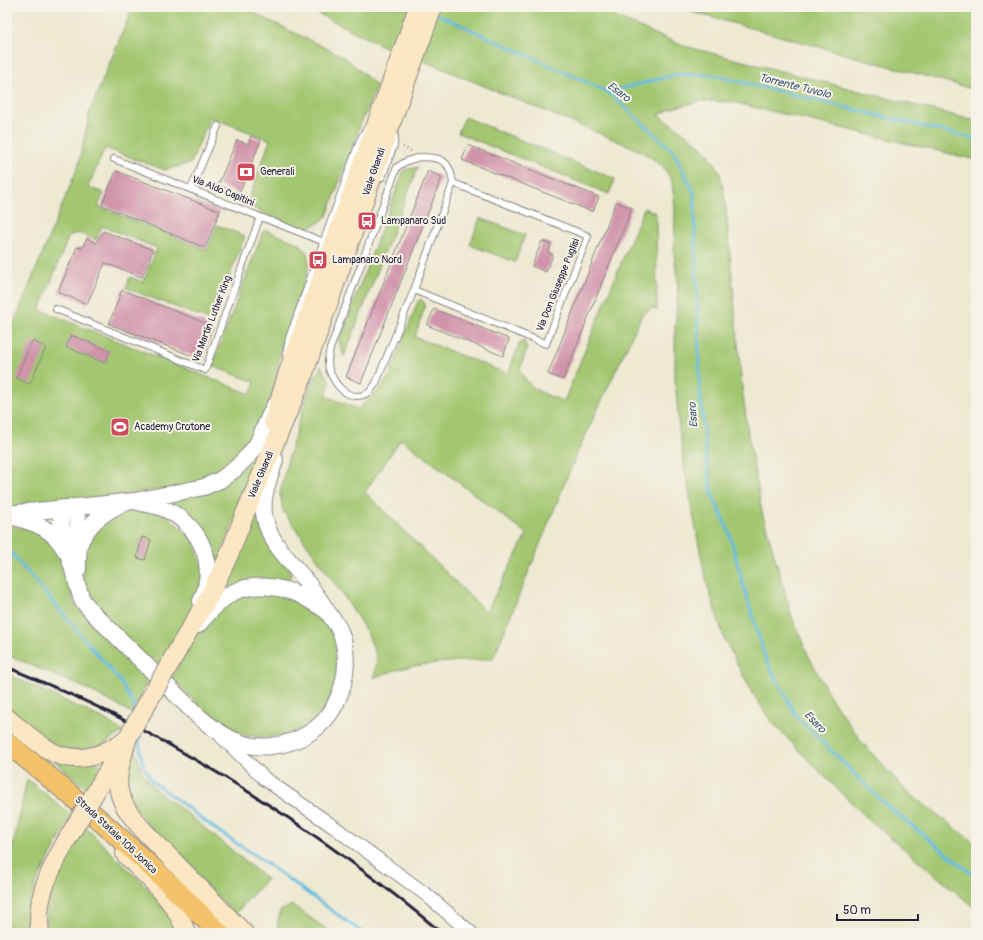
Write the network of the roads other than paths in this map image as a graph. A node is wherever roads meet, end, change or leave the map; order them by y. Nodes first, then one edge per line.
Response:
1 (418, 7) edge
2 (434, 7) edge
3 (390, 84) junction
4 (399, 101) junction
5 (218, 126) dead end
6 (114, 159) dead end
7 (453, 183) junction
8 (379, 186) dead end
9 (191, 190) junction
10 (260, 217) junction
11 (324, 242) junction
12 (414, 290) junction
13 (56, 309) dead end
14 (318, 355) dead end
15 (294, 377) junction
16 (129, 502) junction
17 (69, 508) junction
18 (7, 515) edge
19 (73, 552) junction
20 (327, 611) junction
21 (182, 644) junction
22 (7, 718) edge
23 (215, 730) junction
24 (128, 737) junction
25 (7, 744) edge
26 (77, 799) junction
27 (40, 933) edge
28 (186, 933) edge
29 (219, 933) edge
30 (244, 933) edge
31 (471, 933) edge

1 - 3 main road, Viale Ghandi
2 - 4 main road, Viale Ghandi
3 - 11 lane
3 - 15 main road, Viale Ghandi
4 - 8 lane
4 - 15 main road, Viale Ghandi
5 - 9 lane
6 - 9 lane, Via Aldo Capitini
7 - 12 lane
7 - 12 lane, Via Don Giuseppe Puglisi
7 - 12 lane
9 - 10 lane, Via Aldo Capitini
10 - 11 lane, Via Aldo Capitini
10 - 13 lane, Via Martin Luther King
11 - 15 lane
14 - 15 lane
15 - 16 street
15 - 20 street
15 - 21 main road, Viale Ghandi
16 - 17 street
16 - 19 street
16 - 21 street
17 - 18 street
17 - 19 street
18 - 19 street
19 - 23 street
20 - 21 street
20 - 23 street
21 - 24 main road, Viale Ghandi, bridge
22 - 24 main road
23 - 31 street
24 - 27 main road, bridge
24 - 30 main road
25 - 26 main road, Strada Statale 106 Jonica
26 - 28 main road
26 - 29 main road, Strada Statale 106 Jonica

